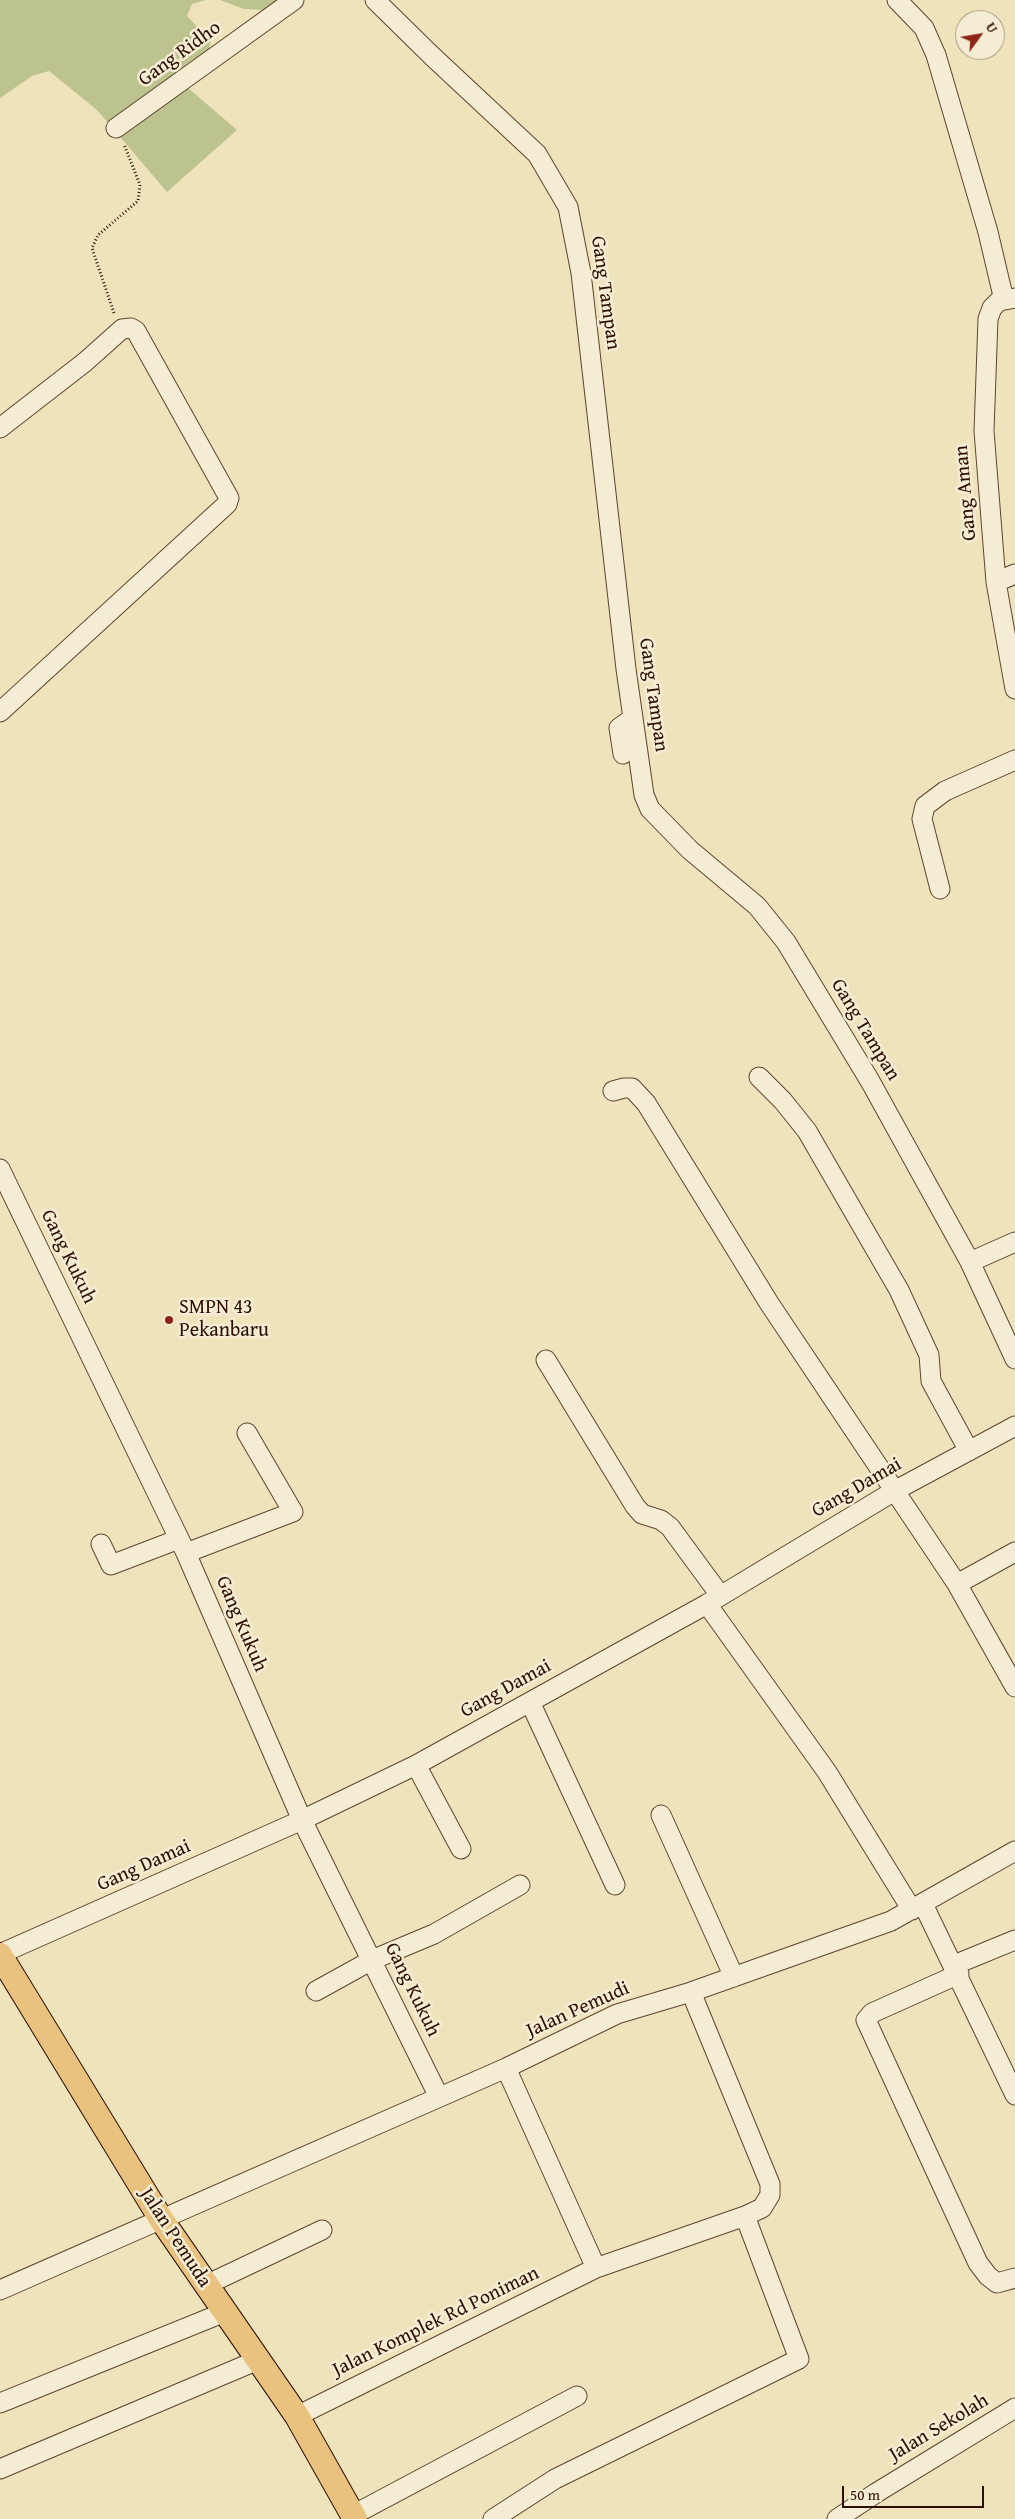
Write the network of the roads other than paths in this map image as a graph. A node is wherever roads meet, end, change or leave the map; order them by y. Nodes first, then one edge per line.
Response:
1 (294, 0) edge
2 (376, 0) edge
3 (897, 0) edge
4 (116, 128) road end
5 (1010, 299) edge
6 (0, 428) edge
7 (1015, 574) edge
8 (996, 582) junction
9 (1015, 689) edge
10 (0, 712) edge
11 (633, 718) junction
12 (624, 754) dead end
13 (1015, 760) edge
14 (940, 889) dead end
15 (759, 1077) dead end
16 (613, 1091) dead end
17 (0, 1169) edge
18 (1015, 1242) edge
19 (970, 1262) junction
20 (1015, 1359) edge
21 (546, 1360) dead end
22 (1015, 1426) edge
23 (247, 1433) dead end
24 (970, 1451) junction
25 (896, 1490) junction
26 (101, 1544) dead end
27 (182, 1546) junction
28 (1015, 1552) edge
29 (957, 1584) junction
30 (714, 1600) junction
31 (1015, 1687) edge
32 (530, 1702) junction
33 (416, 1765) junction
34 (661, 1815) dead end
35 (302, 1820) junction
36 (461, 1849) dead end
37 (1015, 1851) edge
38 (520, 1885) dead end
39 (615, 1885) dead end
40 (918, 1907) junction
41 (1015, 1940) edge
42 (0, 1954) edge
43 (372, 1960) junction
44 (956, 1970) junction
45 (734, 1977) junction
46 (316, 1991) dead end
47 (691, 1992) junction
48 (506, 2068) junction
49 (1015, 2095) edge
50 (439, 2097) junction
51 (745, 2216) junction
52 (161, 2219) junction
53 (322, 2230) dead end
54 (596, 2268) junction
55 (1015, 2278) edge
56 (206, 2285) junction
57 (0, 2290) edge
58 (225, 2312) junction
59 (258, 2360) junction
60 (576, 2396) dead end
61 (0, 2403) edge
62 (1015, 2408) edge
63 (297, 2416) junction
64 (0, 2469) edge
65 (354, 2517) edge
66 (493, 2519) edge
67 (837, 2519) edge

1 - 4 street, Gang Ridho
2 - 11 street, Gang Tampan
3 - 5 street
5 - 8 street, Gang Aman
6 - 10 street
7 - 8 street
8 - 9 street, Gang Aman
11 - 12 street
11 - 19 street, Gang Tampan
13 - 14 street
15 - 24 street
16 - 25 street
17 - 27 street, Gang Kukuh
18 - 19 street
19 - 20 street, Gang Tampan
21 - 30 street
22 - 24 street, Gang Damai
23 - 27 street
24 - 25 street, Gang Damai
25 - 29 street
25 - 30 street, Gang Damai
26 - 27 street
27 - 35 street, Gang Kukuh
28 - 29 street
29 - 31 street
30 - 32 street, Gang Damai
30 - 40 street
32 - 33 street, Gang Damai
32 - 39 street
33 - 35 street, Gang Damai
33 - 36 street
34 - 45 street
35 - 42 street, Gang Damai
35 - 43 street, Gang Kukuh
37 - 40 street, Jalan Pemudi
38 - 43 street
40 - 44 street
40 - 45 street, Jalan Pemudi
41 - 44 street
42 - 52 main road, Jalan Pemuda
43 - 46 street
43 - 50 street, Gang Kukuh
44 - 49 street
44 - 55 street
45 - 47 street, Jalan Pemudi
47 - 48 street, Jalan Pemudi
47 - 51 street, Jalan Komplek Rd Poniman
48 - 50 street, Jalan Pemudi
48 - 54 street
50 - 52 street, Jalan Pemudi
51 - 54 street, Jalan Komplek Rd Poniman
51 - 66 street
52 - 56 main road, Jalan Pemuda
52 - 57 street, Jalan Pemudi
53 - 56 street
54 - 63 street, Jalan Komplek Rd Poniman
56 - 58 main road, Jalan Pemuda
58 - 59 main road, Jalan Pemuda
58 - 61 street
59 - 63 main road, Jalan Pemuda
59 - 64 street
60 - 65 street
62 - 67 street, Jalan Sekolah
63 - 65 main road, Jalan Pemuda

